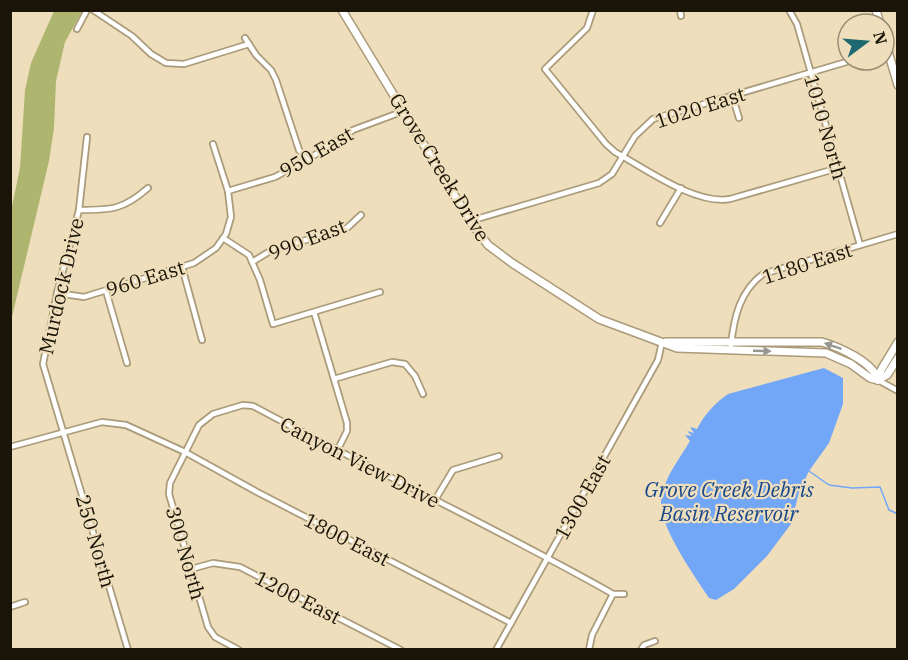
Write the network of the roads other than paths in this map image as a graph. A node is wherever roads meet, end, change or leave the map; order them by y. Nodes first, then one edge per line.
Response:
1 (87, 10) edge
2 (93, 10) edge
3 (342, 10) edge
4 (593, 10) edge
5 (789, 10) edge
6 (77, 29) dead end
7 (245, 38) dead end
8 (249, 44) junction
9 (836, 65) edge
10 (810, 72) junction
11 (732, 96) junction
12 (404, 111) junction
13 (739, 118) dead end
14 (87, 137) dead end
15 (213, 144) dead end
16 (623, 156) junction
17 (307, 160) junction
18 (838, 168) junction
19 (148, 188) dead end
20 (681, 188) junction
21 (228, 191) junction
22 (79, 210) junction
23 (361, 215) dead end
24 (470, 221) junction
25 (660, 223) dead end
26 (897, 234) edge
27 (223, 238) junction
28 (860, 245) junction
29 (252, 262) junction
30 (182, 267) junction
31 (106, 291) junction
32 (380, 292) dead end
33 (57, 293) junction
34 (314, 312) junction
35 (202, 340) dead end
36 (662, 342) junction
37 (897, 342) edge
38 (731, 346) junction
39 (897, 358) edge
40 (127, 363) dead end
41 (334, 379) junction
42 (878, 380) junction
43 (897, 391) edge
44 (423, 394) dead end
45 (64, 432) junction
46 (10, 447) edge
47 (337, 451) junction
48 (185, 452) junction
49 (499, 456) dead end
50 (435, 501) junction
51 (548, 557) junction
52 (191, 569) junction
53 (613, 594) junction
54 (624, 594) dead end
55 (26, 602) dead end
56 (10, 607) edge
57 (511, 623) junction
58 (655, 641) dead end
59 (230, 647) edge
60 (128, 650) edge
61 (239, 650) edge
62 (401, 650) edge
63 (496, 650) edge
64 (589, 650) edge
65 (641, 650) edge

1 - 6 street
2 - 8 street
3 - 12 street, Grove Creek Drive
4 - 16 street
5 - 10 street, 1010 North
7 - 8 street
8 - 17 street
9 - 10 street, 1020 East
10 - 11 street, 1020 East
10 - 18 street, 1010 North
11 - 13 street
11 - 16 street, 1020 East
12 - 17 street, 950 East
12 - 24 street, Grove Creek Drive
14 - 22 street, Murdock Drive
15 - 21 street
16 - 20 street
16 - 24 street, 1020 East
17 - 21 street, 950 East
18 - 20 street
18 - 28 street, 1010 North
19 - 22 street
20 - 25 street
21 - 27 street
22 - 33 street, Murdock Drive
23 - 29 street, 990 East
24 - 36 street, Grove Creek Drive
26 - 28 street, 1180 East
27 - 29 street
27 - 30 street, 960 East
28 - 38 street, 1180 East
29 - 34 street
30 - 31 street, 960 East
30 - 35 street
31 - 33 street, 960 East
31 - 40 street
32 - 34 street
33 - 45 street, Murdock Drive
34 - 41 street
36 - 38 street, Grove Creek Drive
36 - 51 street, 1300 East
37 - 42 street
38 - 42 street, Grove Creek Drive
39 - 42 street
41 - 44 street
41 - 47 street
42 - 43 street, Grove Creek Drive
45 - 46 street, 1800 East
45 - 48 street, 1800 East
45 - 60 street, 250 North
47 - 48 street, Canyon View Drive
47 - 50 street, Canyon View Drive
48 - 52 street, 300 North
48 - 57 street, 1800 East
49 - 50 street
50 - 51 street, Canyon View Drive
51 - 53 street, Canyon View Drive
51 - 57 street, 1300 East
52 - 59 street, 300 North
52 - 62 street, 1200 East
53 - 54 street
53 - 64 street
55 - 56 street
57 - 63 street, 1300 East
58 - 65 street
59 - 61 street, 300 North

